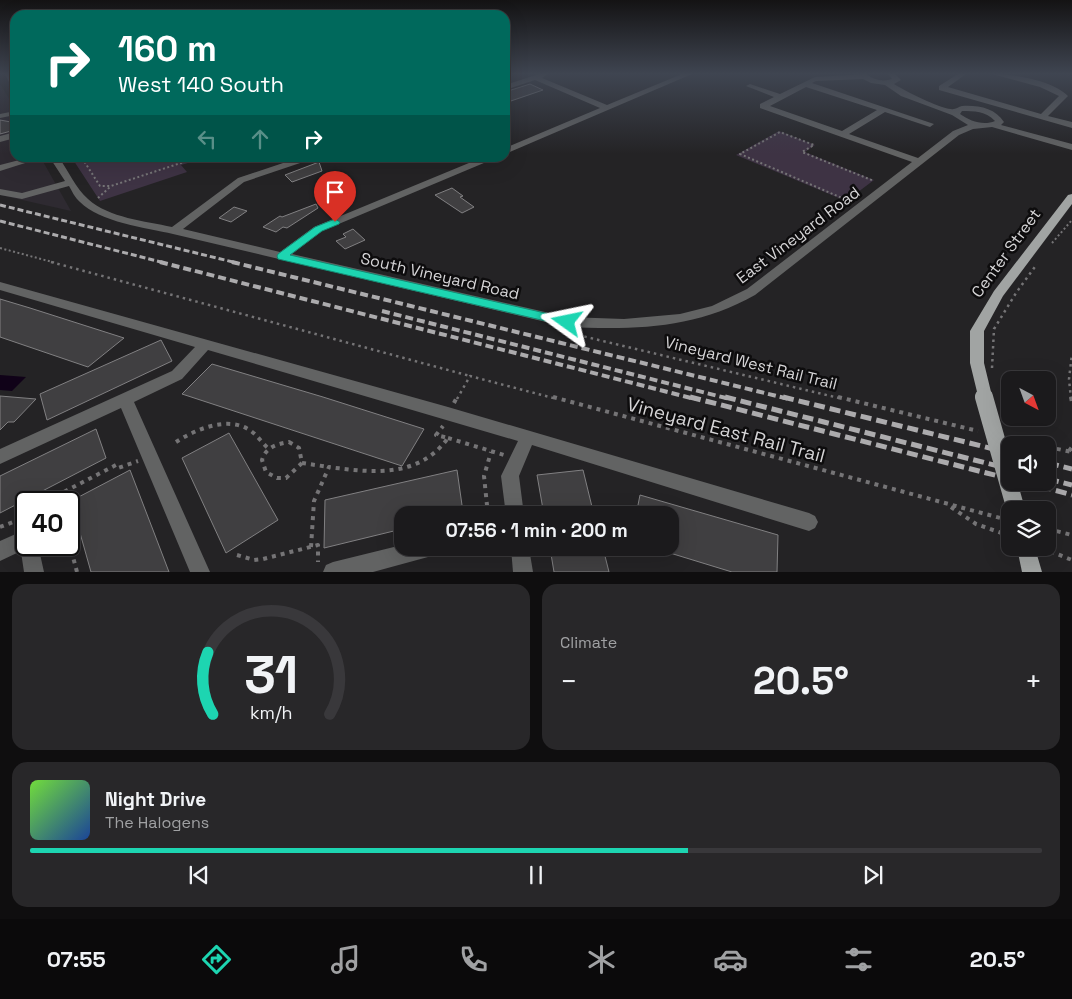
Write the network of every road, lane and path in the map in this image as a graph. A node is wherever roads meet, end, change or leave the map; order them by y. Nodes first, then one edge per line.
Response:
1 (590, 101) edge
2 (625, 101) edge
3 (773, 101) edge
4 (858, 101) edge
5 (923, 101) edge
6 (965, 101) edge
7 (1063, 101) edge
8 (607, 108) junction
9 (884, 109) junction
10 (958, 113) junction
11 (993, 116) junction
12 (1043, 116) junction
13 (930, 124) dead end
14 (1072, 124) edge
15 (956, 133) junction
16 (843, 134) junction
17 (1072, 145) edge
18 (510, 148) edge
19 (22, 162) edge
20 (58, 162) edge
21 (85, 162) edge
22 (184, 162) edge
23 (294, 162) edge
24 (478, 162) edge
25 (920, 162) junction
26 (0, 168) edge
27 (874, 181) dead end
28 (70, 182) junction
29 (111, 186) junction
30 (0, 192) edge
31 (1072, 197) edge
32 (98, 198) dead end
33 (849, 201) dead end
34 (1072, 220) edge
35 (173, 230) junction
36 (0, 248) edge
37 (1049, 248) dead end
38 (282, 256) junction
39 (1038, 262) dead end
40 (0, 286) edge
41 (610, 325) joint
42 (572, 333) dead end
43 (206, 344) junction
44 (1072, 354) edge
45 (992, 372) dead end
46 (470, 376) junction
47 (125, 399) junction
48 (1072, 403) edge
49 (452, 407) dead end
50 (445, 421) dead end
51 (963, 427) dead end
52 (448, 438) junction
53 (527, 438) junction
54 (176, 442) dead end
55 (1072, 447) edge
56 (268, 448) junction
57 (1056, 449) edge
58 (491, 452) junction
59 (1070, 452) edge
60 (506, 455) dead end
61 (0, 457) edge
62 (138, 461) dead end
63 (302, 463) junction
64 (329, 468) junction
65 (66, 491) edge
66 (1013, 501) edge
67 (487, 506) edge
68 (514, 506) edge
69 (950, 506) junction
70 (1001, 518) edge
71 (15, 521) edge
72 (809, 522) dead end
73 (0, 527) edge
74 (1056, 531) edge
75 (1001, 533) edge
76 (1072, 536) edge
77 (15, 544) edge
78 (311, 547) junction
79 (0, 551) edge
80 (394, 554) edge
81 (1056, 554) edge
82 (237, 555) dead end
83 (31, 556) edge
84 (73, 556) edge
85 (521, 556) edge
86 (1028, 556) edge
87 (1072, 560) edge
88 (326, 567) edge
89 (34, 572) edge
90 (77, 572) edge
91 (200, 572) edge
92 (523, 572) edge
93 (1032, 572) edge

1 - 8 street
2 - 8 street
3 - 16 street
4 - 9 street
5 - 10 street
6 - 11 street
7 - 12 street
8 - 18 street
9 - 13 street
9 - 16 street
10 - 11 street
10 - 11 street
10 - 15 street
11 - 12 street
11 - 15 street, East Vineyard Road
11 - 17 street
12 - 14 street
15 - 25 street, East Vineyard Road
16 - 25 street
19 - 26 street
20 - 28 street, South Vineyard Road
21 - 29 path
22 - 29 path
23 - 35 street
24 - 38 street
25 - 41 street, East Vineyard Road
27 - 33 path
28 - 30 street
28 - 35 street, South Vineyard Road
29 - 32 path
31 - 66 main road, Center Street, bridge
34 - 37 path
35 - 38 street, South Vineyard Road
36 - 46 path, Vineyard East Rail Trail
38 - 41 street, South Vineyard Road
39 - 45 path
40 - 43 street
42 - 51 path, Vineyard West Rail Trail
43 - 47 street
43 - 53 street
44 - 48 path
46 - 49 path
46 - 69 path, Vineyard East Rail Trail
47 - 61 street
47 - 91 street
50 - 52 path
52 - 58 path
52 - 64 path
53 - 68 street
53 - 72 street
54 - 56 path
55 - 59 path
56 - 63 path
56 - 63 path
57 - 59 path
58 - 60 path
58 - 67 path
62 - 65 path
63 - 64 path
64 - 78 path
69 - 70 path, Vineyard East Rail Trail
69 - 75 path
71 - 73 path
74 - 76 path
77 - 79 street
78 - 82 path
78 - 88 path
80 - 88 street
81 - 87 path
83 - 89 street
84 - 90 path
85 - 92 street
86 - 93 main road

